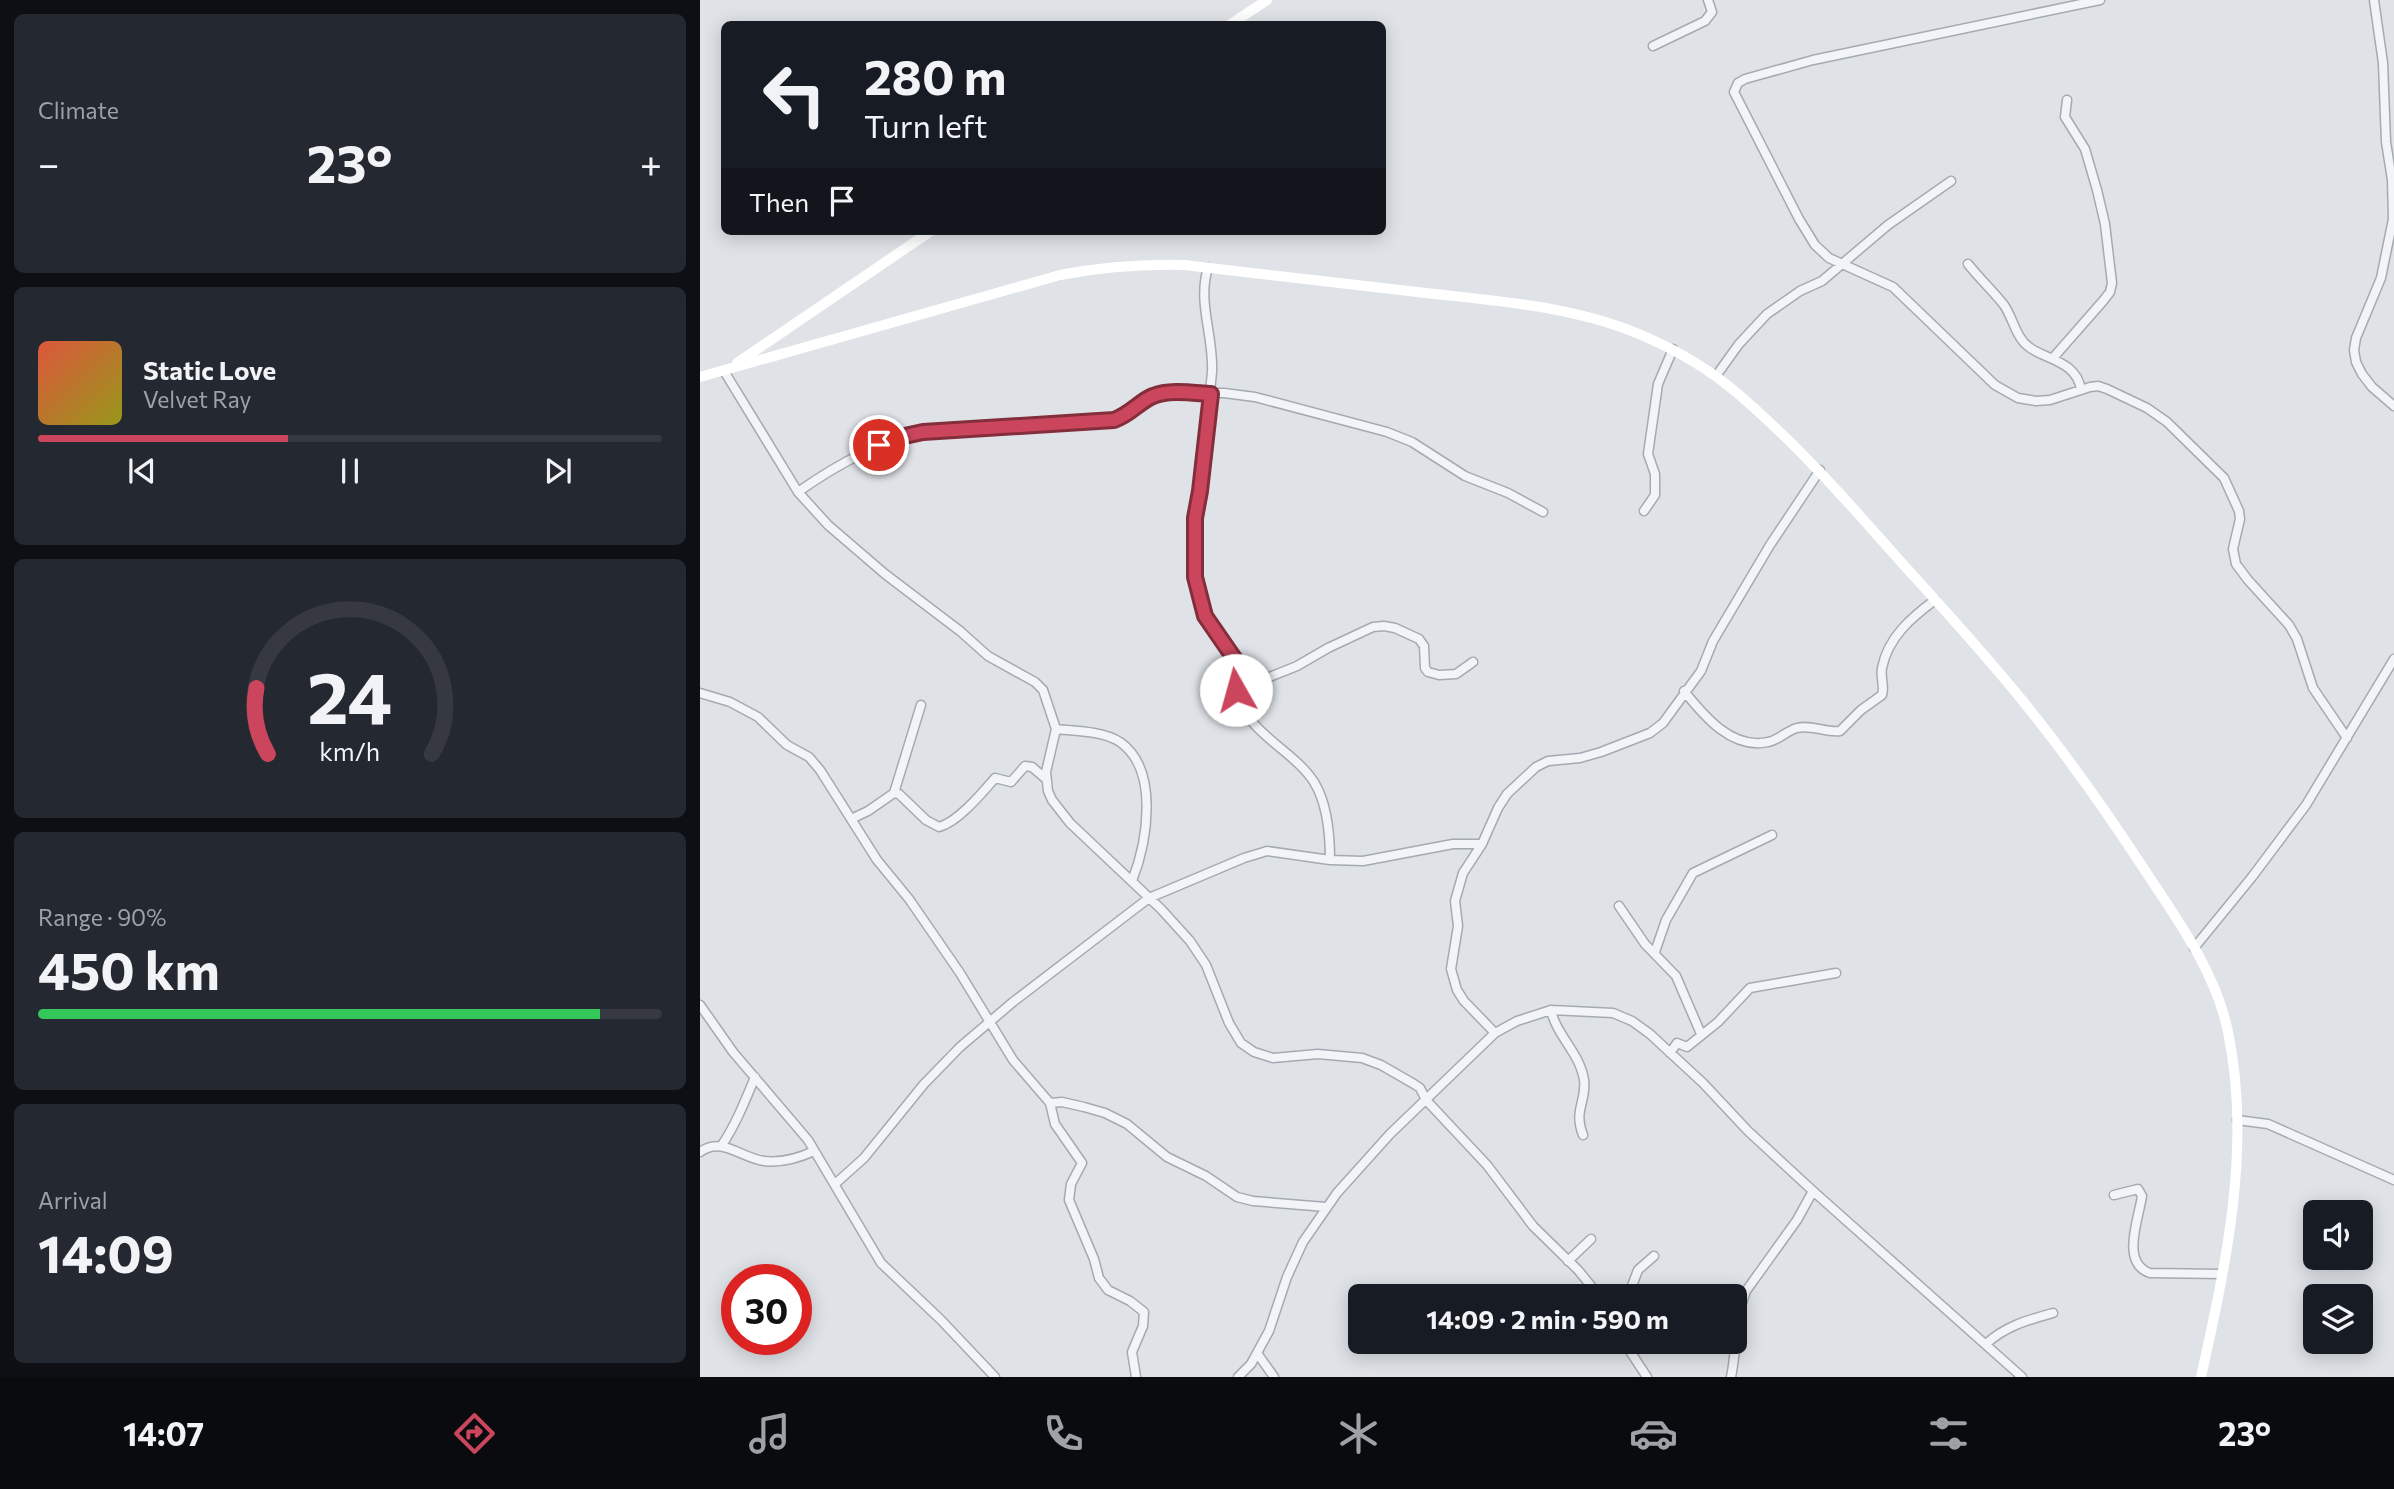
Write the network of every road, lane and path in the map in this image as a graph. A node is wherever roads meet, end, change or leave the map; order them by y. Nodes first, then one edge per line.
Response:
1 (1266, 0) edge
2 (1708, 0) edge
3 (2100, 0) edge
4 (2374, 0) edge
5 (1235, 21) edge
6 (1653, 46) dead end
7 (2067, 100) dead end
8 (1951, 181) dead end
9 (2393, 219) edge
10 (925, 235) edge
11 (1968, 264) dead end
12 (1842, 266) junction
13 (1208, 268) junction
14 (1672, 349) junction
15 (2053, 358) junction
16 (727, 370) junction
17 (1716, 376) junction
18 (700, 377) edge
19 (2081, 390) junction
20 (1211, 394) junction
21 (2394, 406) edge
22 (1820, 471) junction
23 (798, 492) junction
24 (1644, 511) dead end
25 (1543, 512) dead end
26 (1936, 600) junction
27 (1234, 658) junction
28 (2394, 659) edge
29 (1473, 662) dead end
30 (1684, 691) junction
31 (700, 693) edge
32 (921, 705) dead end
33 (1056, 729) junction
34 (2347, 738) junction
35 (1046, 779) junction
36 (894, 793) junction
37 (851, 819) junction
38 (1772, 835) dead end
39 (1482, 844) junction
40 (1330, 860) junction
41 (1132, 881) junction
42 (1149, 898) junction
43 (1619, 906) dead end
44 (2194, 948) junction
45 (1655, 952) junction
46 (1836, 974) dead end
47 (700, 1005) edge
48 (1551, 1010) junction
49 (990, 1022) junction
50 (1495, 1033) junction
51 (1702, 1034) junction
52 (1670, 1052) junction
53 (755, 1077) junction
54 (1426, 1100) junction
55 (1051, 1103) junction
56 (2237, 1120) junction
57 (1583, 1135) dead end
58 (722, 1145) junction
59 (814, 1151) junction
60 (700, 1152) edge
61 (2394, 1180) edge
62 (835, 1184) junction
63 (1813, 1191) junction
64 (2114, 1195) dead end
65 (1326, 1207) junction
66 (1591, 1239) dead end
67 (1654, 1256) dead end
68 (1568, 1261) junction
69 (2222, 1273) junction
70 (1588, 1284) edge
71 (1633, 1284) edge
72 (2053, 1313) dead end
73 (1986, 1344) junction
74 (1257, 1353) junction
75 (1632, 1354) edge
76 (995, 1377) edge
77 (1136, 1377) edge
78 (1238, 1377) edge
79 (1274, 1377) edge
80 (1647, 1377) edge
81 (1731, 1377) edge
82 (2022, 1377) edge
83 (2201, 1377) edge

1 - 5 main road
2 - 6 street
3 - 12 street
4 - 9 street
7 - 15 street
8 - 12 street
9 - 21 street
10 - 16 main road
11 - 15 street
12 - 17 street
12 - 19 street
13 - 14 main road
13 - 16 main road
13 - 20 street
14 - 17 main road
14 - 24 street
15 - 19 street
16 - 18 main road
16 - 23 street
17 - 22 main road
19 - 34 street
20 - 23 street
20 - 25 street
20 - 27 street
22 - 26 main road
22 - 30 street
23 - 33 street
26 - 30 street
26 - 44 main road
27 - 29 street
27 - 40 street
28 - 34 street
30 - 39 street
31 - 37 street
32 - 36 street
33 - 35 street
33 - 41 street
34 - 44 street
35 - 36 street
35 - 41 street
36 - 37 street
37 - 49 street
38 - 45 street
39 - 40 street
39 - 50 street
40 - 42 street
41 - 42 street
42 - 49 street
42 - 54 street
43 - 45 street
44 - 56 main road
45 - 51 street
46 - 51 street
47 - 53 street
48 - 50 street
48 - 52 street
48 - 57 street
49 - 55 street
49 - 62 street
50 - 54 street
51 - 52 street
52 - 63 street
53 - 58 street
53 - 59 street
54 - 65 street
54 - 68 street
55 - 65 street
55 - 77 street
56 - 61 street
56 - 69 main road
58 - 59 street
58 - 60 street
59 - 62 street
62 - 76 street
63 - 73 street
63 - 81 street
64 - 69 street
65 - 74 street
66 - 68 street
67 - 71 street
68 - 70 street
69 - 83 main road
72 - 73 street
73 - 82 street
74 - 78 street
74 - 79 street
75 - 80 street

